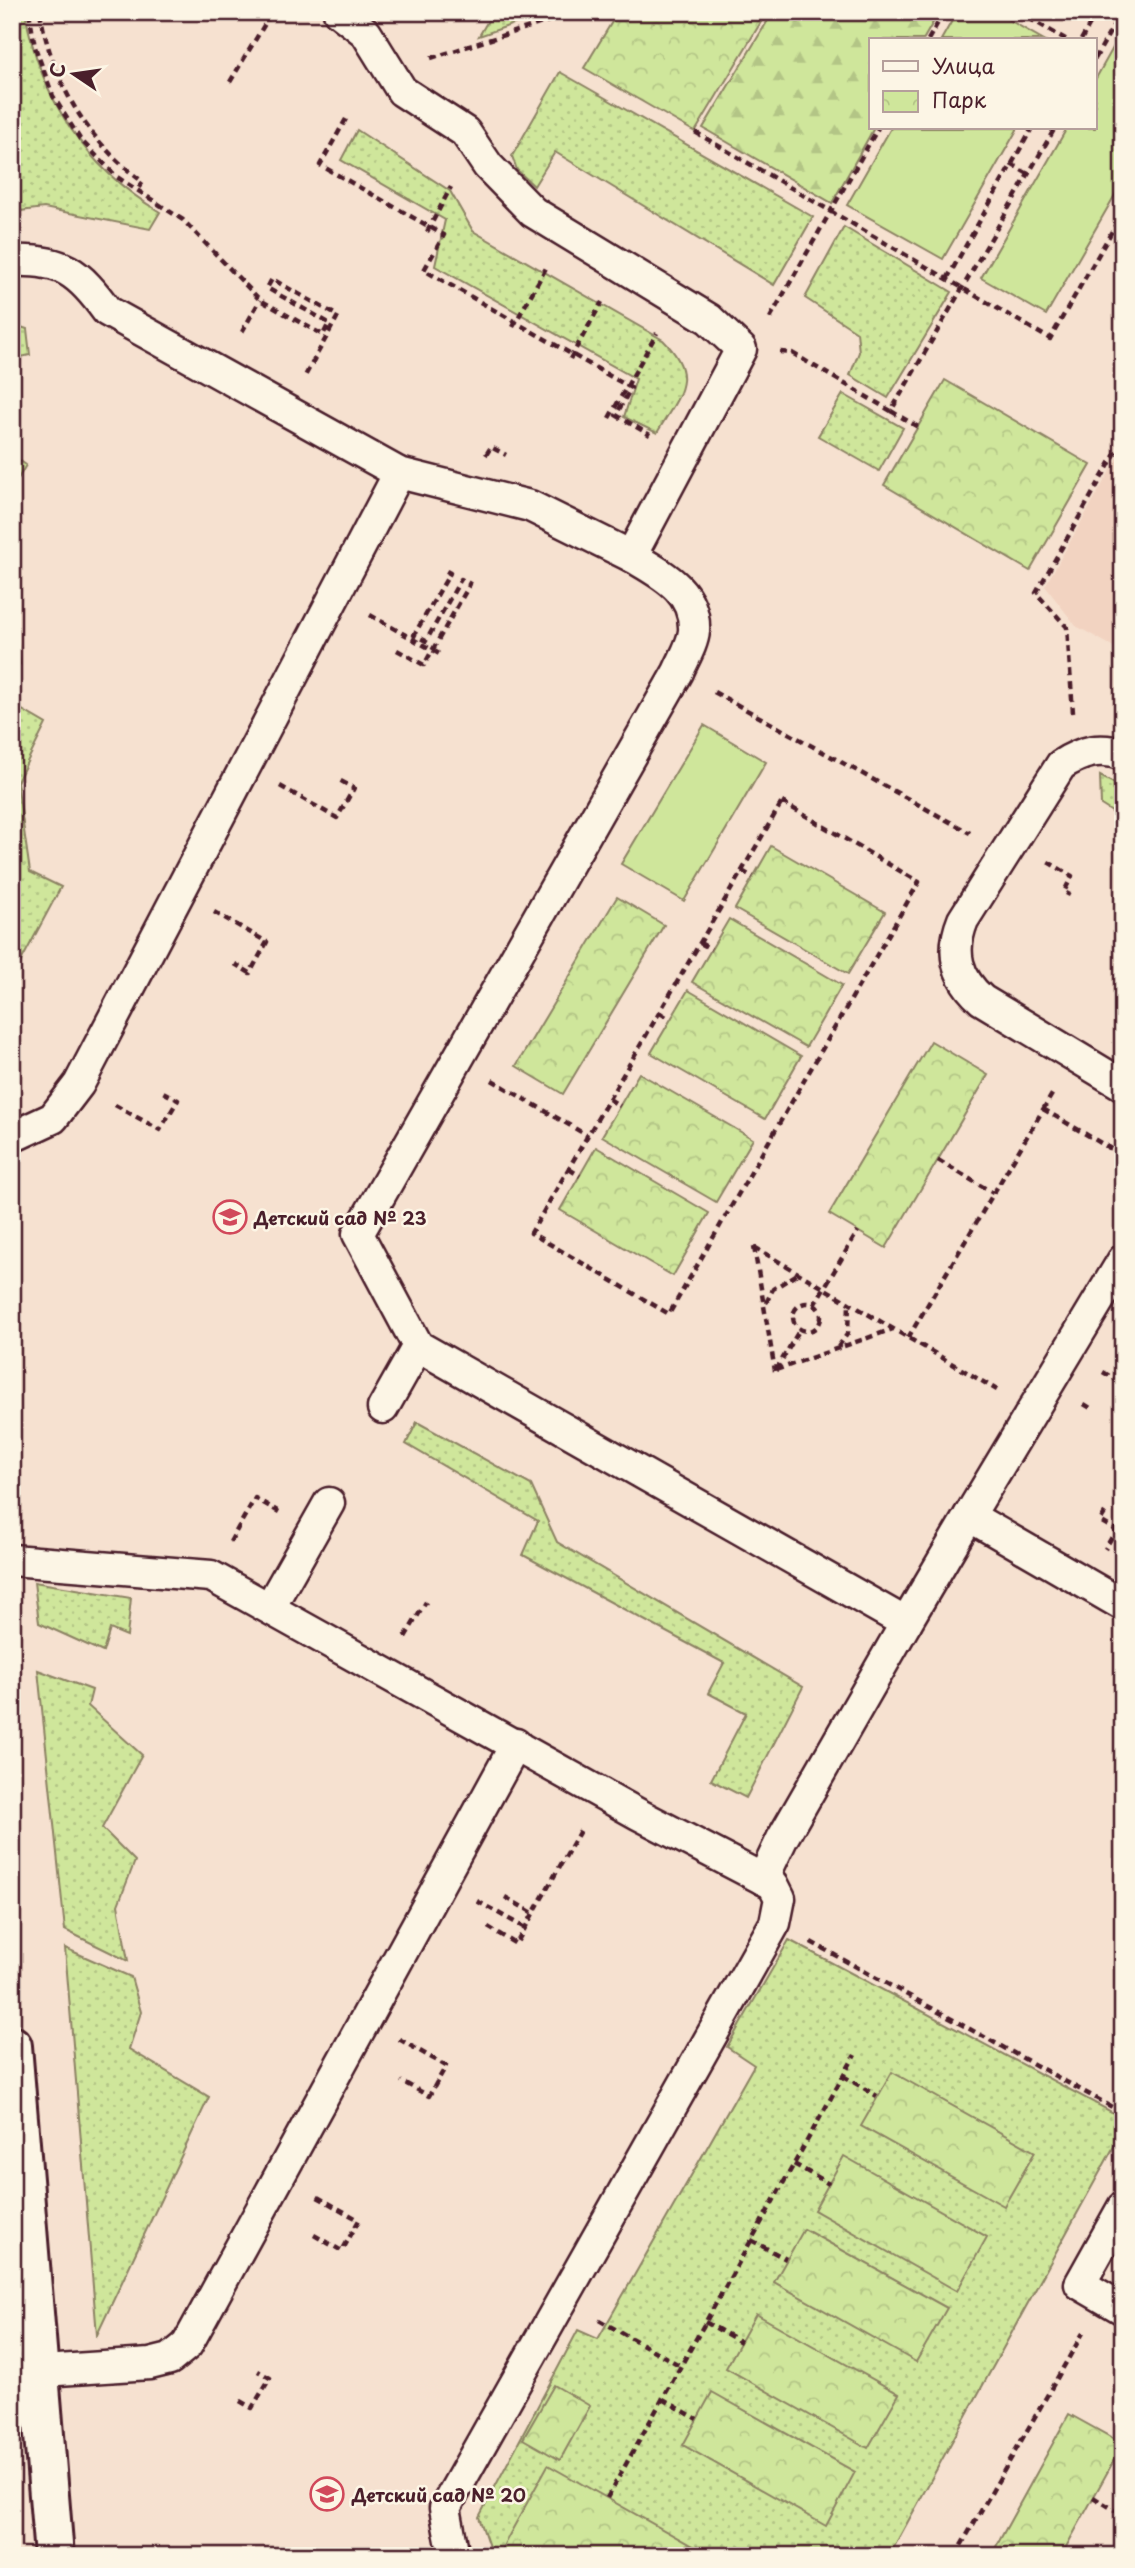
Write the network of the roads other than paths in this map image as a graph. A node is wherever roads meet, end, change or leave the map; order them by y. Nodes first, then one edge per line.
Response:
1 (339, 12) edge
2 (12, 261) edge
3 (399, 473) junction
4 (631, 556) junction
5 (1123, 755) edge
6 (1123, 1085) edge
7 (12, 1137) edge
8 (1123, 1260) edge
9 (418, 1346) junction
10 (383, 1408) dead end
11 (329, 1503) dead end
12 (969, 1516) junction
13 (12, 1560) edge
14 (1123, 1605) edge
15 (270, 1607) junction
16 (906, 1622) junction
17 (516, 1744) junction
18 (763, 1879) junction
19 (12, 2046) edge
20 (1123, 2207) edge
21 (1113, 2303) edge
22 (25, 2371) edge
23 (54, 2556) edge
24 (454, 2556) edge

1 - 4 lane
2 - 3 lane
3 - 4 lane
3 - 7 lane
4 - 9 lane
5 - 6 lane
8 - 12 lane
9 - 10 lane
9 - 16 lane
11 - 15 lane
12 - 14 lane
12 - 16 lane
13 - 15 lane
15 - 17 lane
16 - 18 lane
17 - 18 lane
17 - 22 lane
18 - 24 lane
19 - 22 street
20 - 21 lane
22 - 23 street

